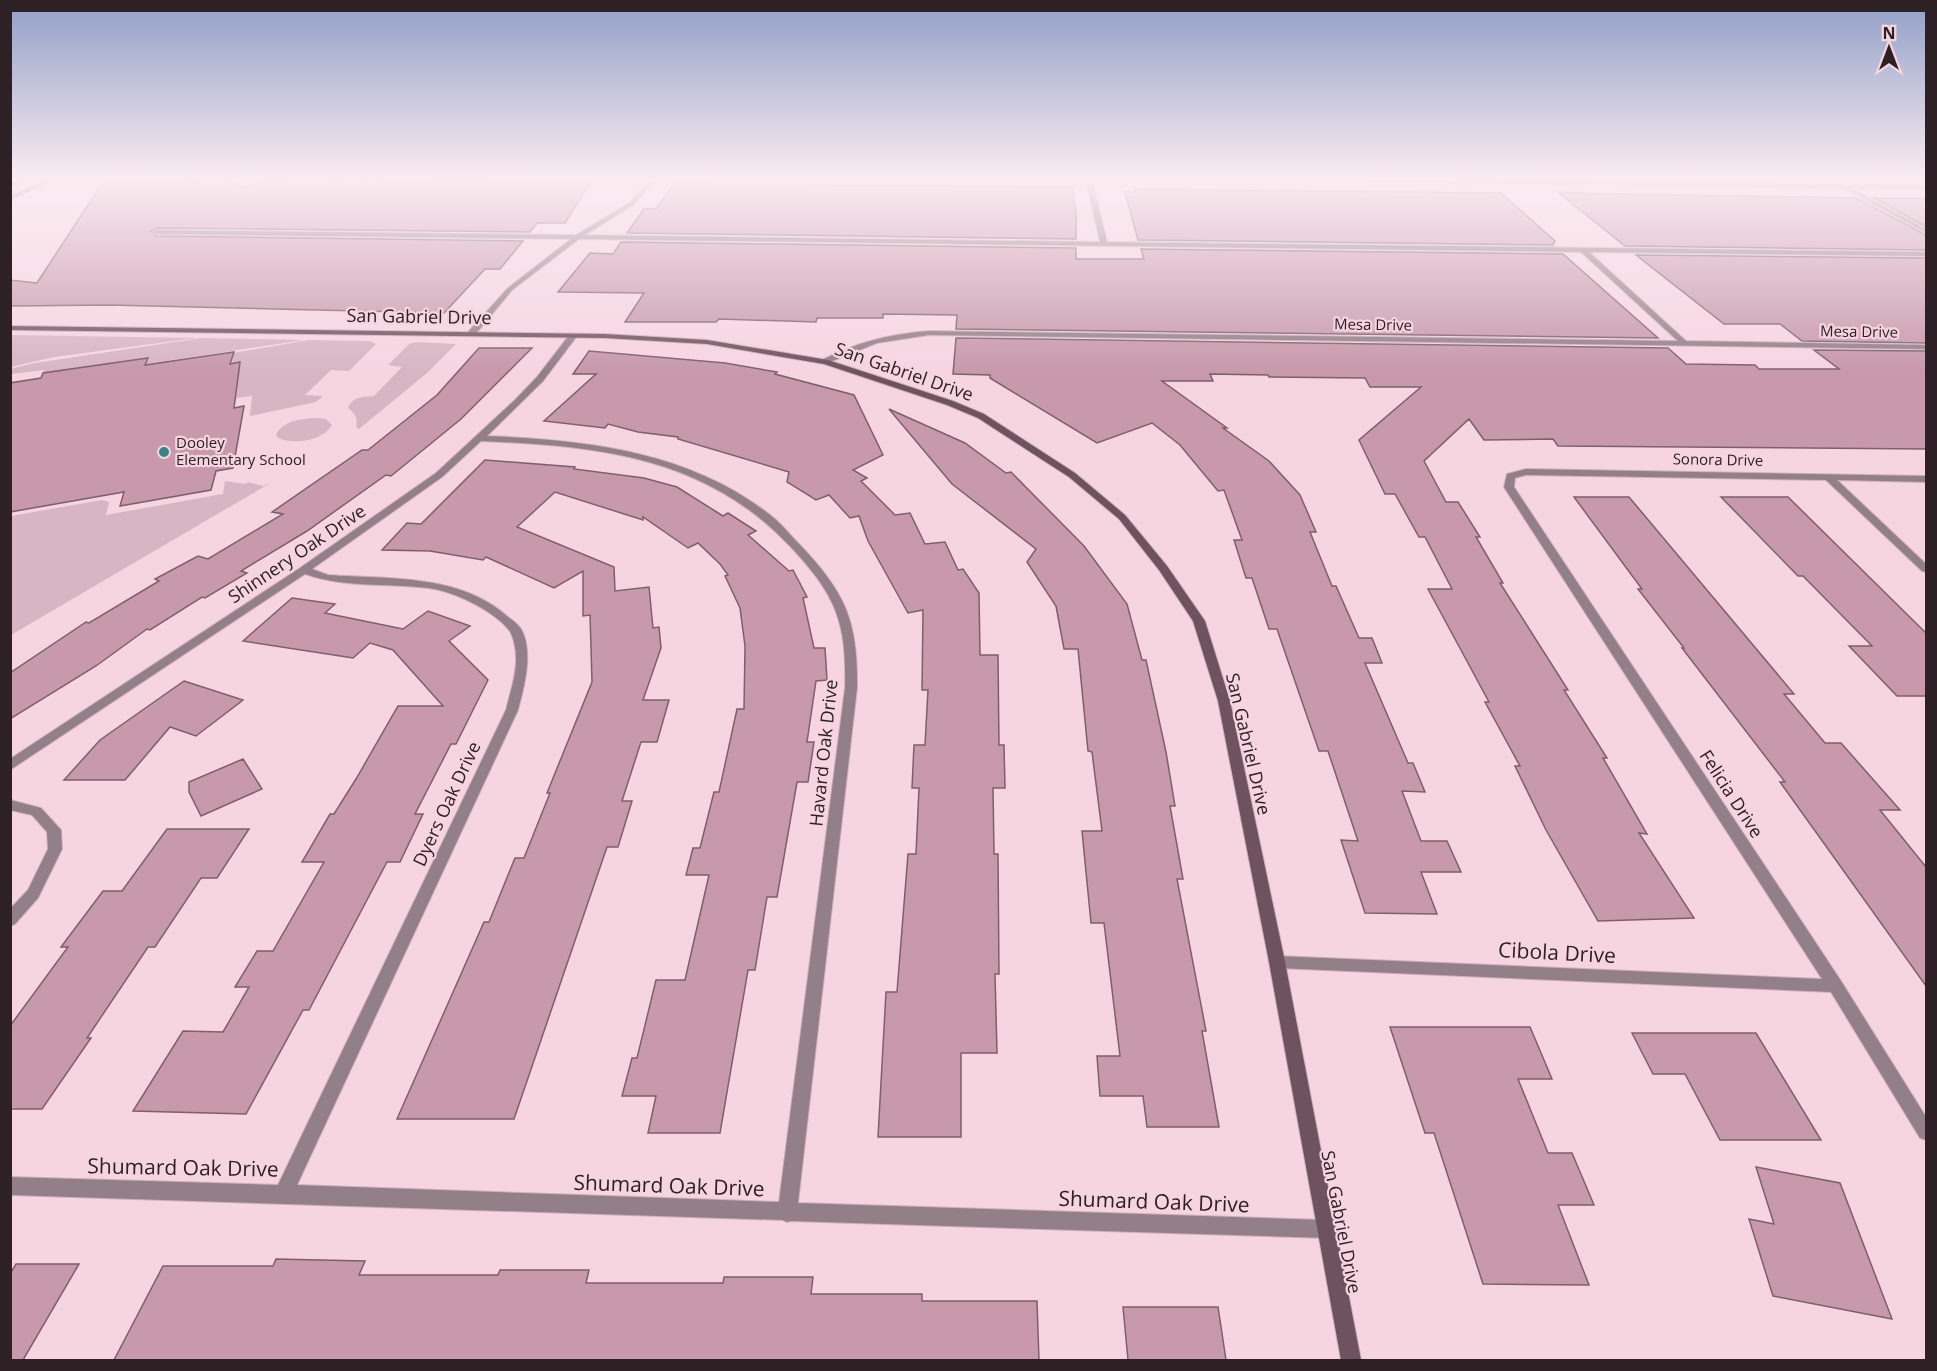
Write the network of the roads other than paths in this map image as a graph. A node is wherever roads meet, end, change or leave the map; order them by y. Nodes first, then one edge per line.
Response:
1 (569, 244) edge
2 (1171, 244) edge
3 (1583, 250) junction
4 (1926, 254) edge
5 (10, 328) edge
6 (471, 334) junction
7 (573, 336) junction
8 (1683, 342) junction
9 (1926, 347) edge
10 (825, 362) junction
11 (481, 438) junction
12 (1510, 476) joint
13 (1828, 477) junction
14 (1926, 479) edge
15 (1926, 569) edge
16 (304, 570) junction
17 (10, 766) edge
18 (10, 805) edge
19 (10, 920) edge
20 (1277, 962) junction
21 (1835, 986) junction
22 (1926, 1132) edge
23 (10, 1186) edge
24 (284, 1193) junction
25 (787, 1213) junction
26 (1325, 1229) junction
27 (1351, 1360) edge

1 - 6 street
2 - 3 street
3 - 4 street
3 - 8 street
5 - 6 street, San Gabriel Drive
6 - 7 street, San Gabriel Drive
7 - 10 street, San Gabriel Drive
7 - 11 street, Shinnery Oak Drive
8 - 9 street, Mesa Drive
8 - 10 street, Mesa Drive
10 - 20 street, San Gabriel Drive
11 - 16 street, Shinnery Oak Drive
11 - 25 street, Havard Oak Drive
12 - 13 street, Sonora Drive
12 - 21 street, Felicia Drive
13 - 14 street, Sonora Drive
13 - 15 street
16 - 17 street, Shinnery Oak Drive
16 - 24 street, Dyers Oak Drive
18 - 19 street
20 - 21 street, Cibola Drive
20 - 26 street, San Gabriel Drive
21 - 22 street, Felicia Drive
23 - 24 street, Shumard Oak Drive
24 - 25 street, Shumard Oak Drive
25 - 26 street, Shumard Oak Drive
26 - 27 street, San Gabriel Drive

